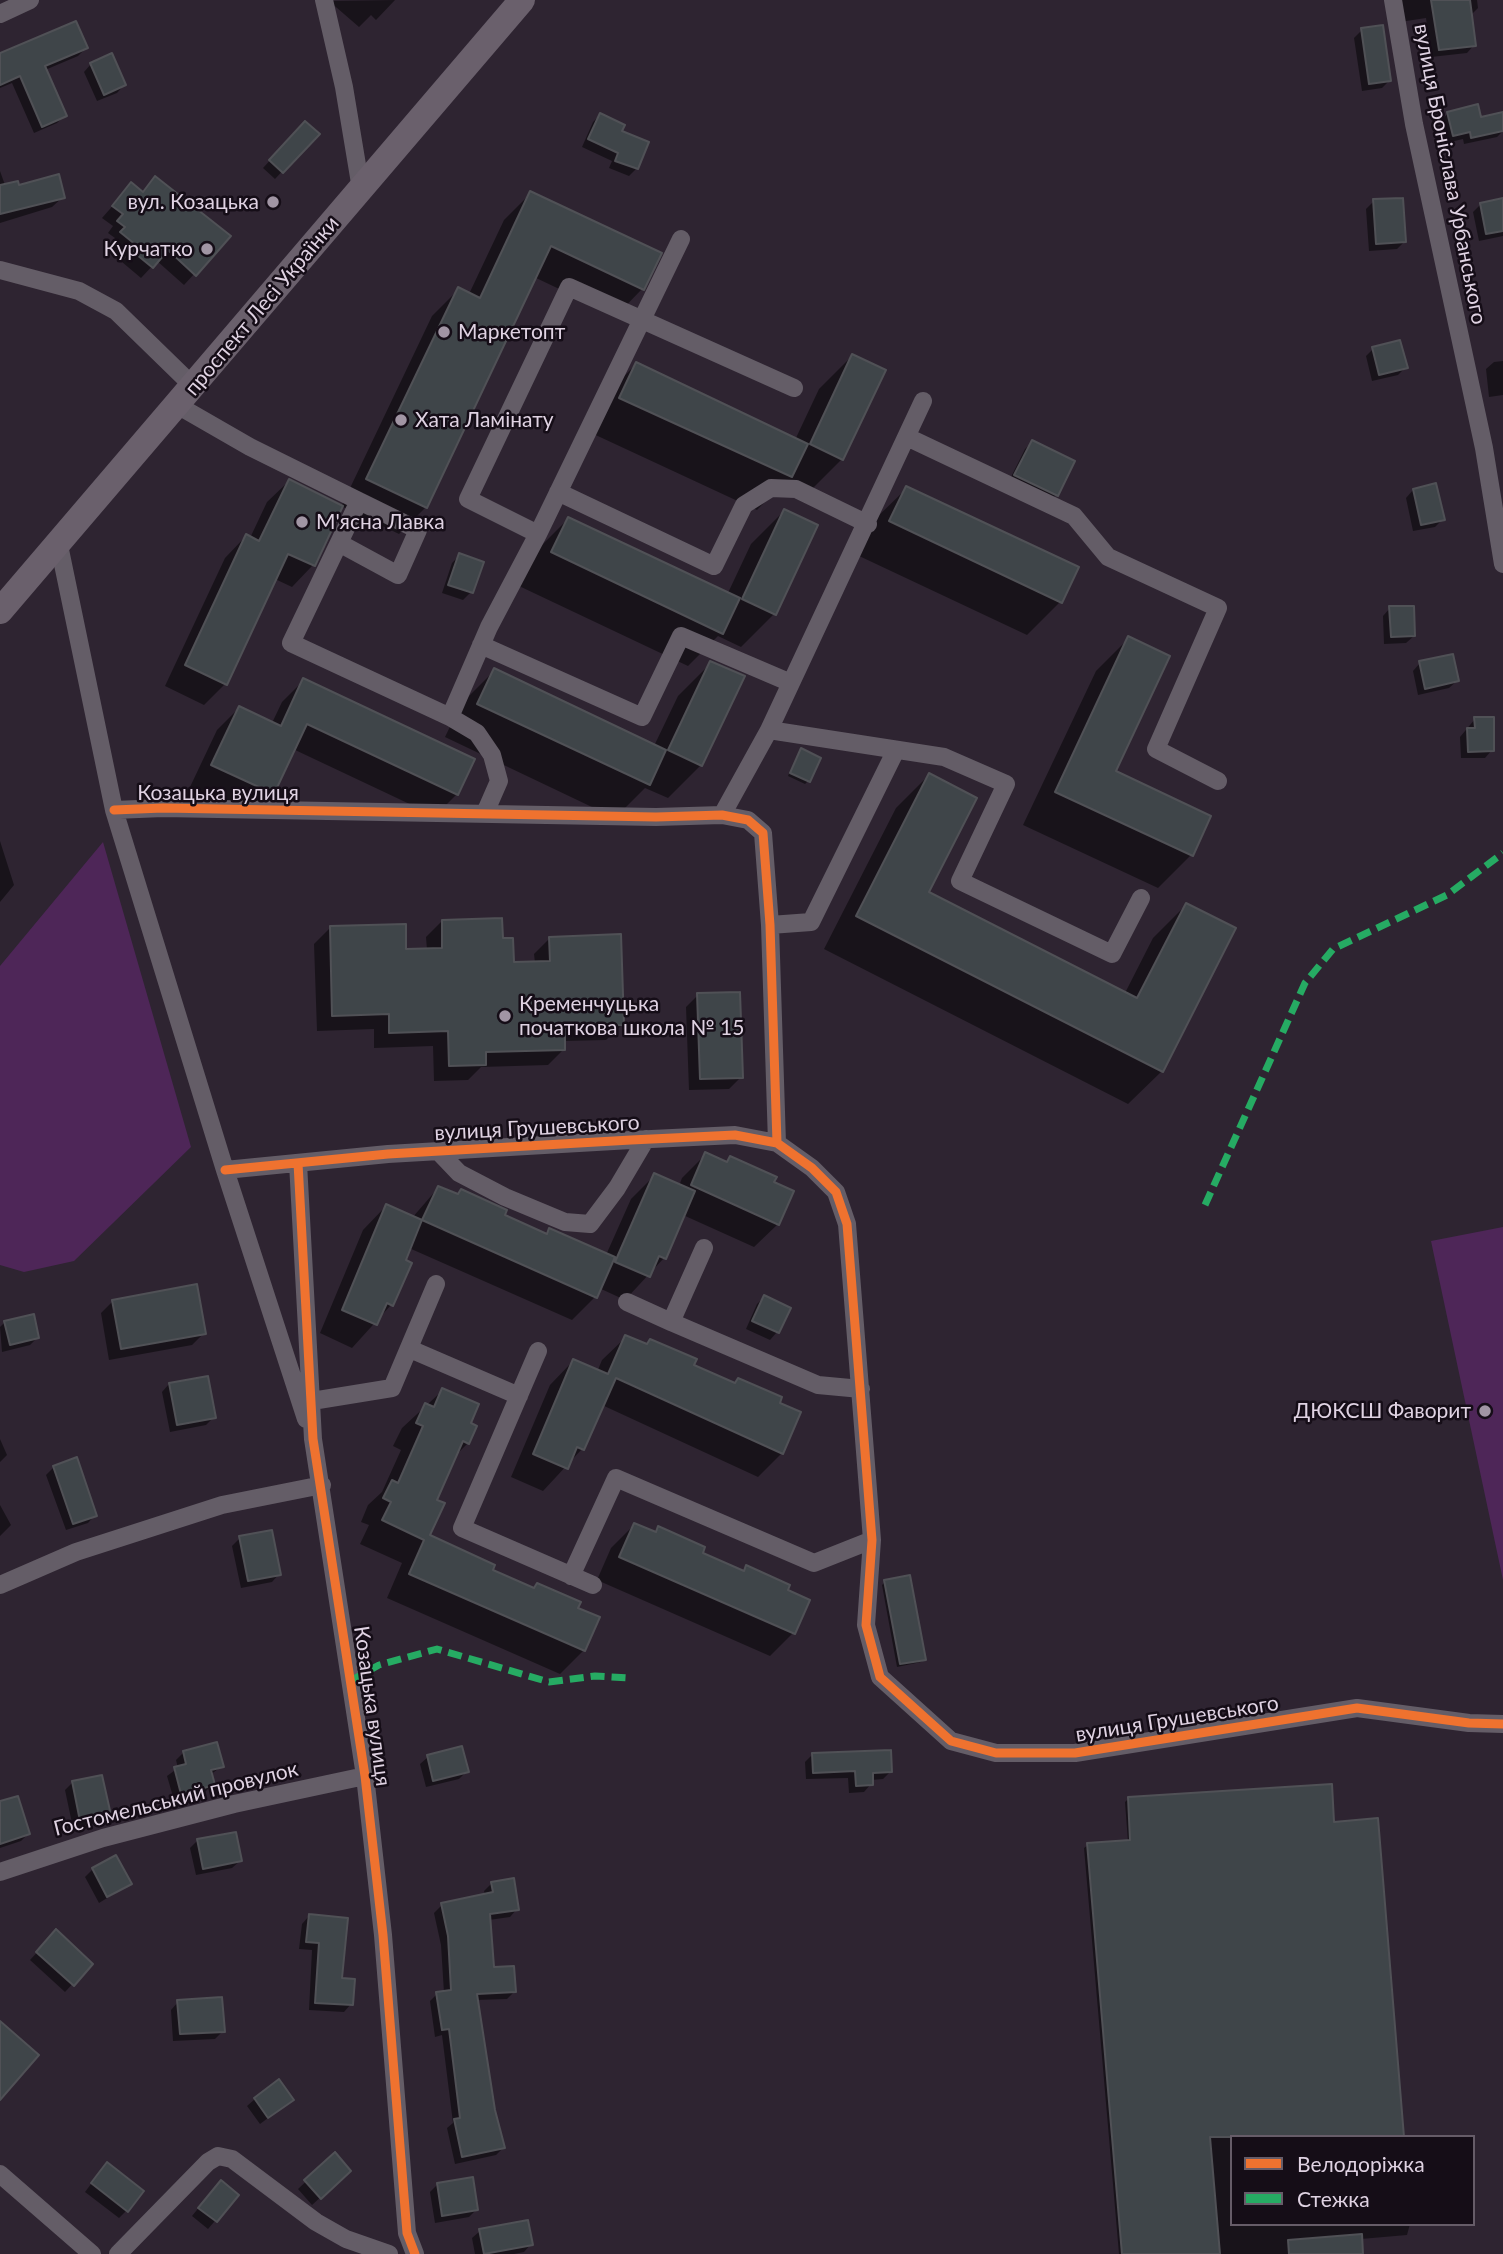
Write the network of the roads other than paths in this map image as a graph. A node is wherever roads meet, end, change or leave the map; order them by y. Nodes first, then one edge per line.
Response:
1 (30, 0) edge
2 (324, 0) edge
3 (522, 0) edge
4 (1393, 0) edge
5 (0, 14) edge
6 (361, 189) junction
7 (681, 239) dead end
8 (0, 270) edge
9 (643, 320) junction
10 (794, 388) dead end
11 (185, 396) junction
12 (923, 401) dead end
13 (907, 437) junction
14 (558, 492) junction
15 (359, 500) junction
16 (868, 524) junction
17 (538, 534) junction
18 (339, 543) junction
19 (59, 545) junction
20 (1503, 564) edge
21 (0, 611) edge
22 (481, 645) junction
23 (791, 683) junction
24 (450, 717) junction
25 (769, 730) junction
26 (896, 750) junction
27 (1218, 781) dead end
28 (114, 810) junction
29 (485, 813) junction
30 (722, 815) junction
31 (1141, 898) dead end
32 (770, 925) junction
33 (646, 1139) junction
34 (777, 1143) junction
35 (438, 1151) junction
36 (298, 1163) junction
37 (225, 1170) junction
38 (704, 1248) dead end
39 (436, 1284) dead end
40 (627, 1302) dead end
41 (671, 1322) junction
42 (410, 1349) junction
43 (538, 1351) dead end
44 (861, 1389) junction
45 (519, 1396) junction
46 (312, 1401) junction
47 (313, 1439) junction
48 (322, 1485) junction
49 (872, 1540) junction
50 (571, 1576) junction
51 (0, 1585) edge
52 (593, 1586) dead end
53 (1503, 1724) edge
54 (365, 1776) junction
55 (0, 1872) edge
56 (0, 2174) edge
57 (92, 2254) edge
58 (118, 2254) edge
59 (389, 2254) edge
60 (415, 2254) edge

1 - 5 street
2 - 6 street
3 - 6 street, проспект Лесі Українки
4 - 20 street, вулиця Броніслава Урбанського
6 - 11 street, проспект Лесі Українки
7 - 9 street
8 - 11 street
9 - 10 street
9 - 14 street
9 - 17 street
11 - 15 street
11 - 19 street, проспект Лесі Українки
12 - 13 street
13 - 16 street
13 - 27 street
14 - 16 street
14 - 17 street
15 - 18 street
15 - 18 street
16 - 23 street
17 - 22 street
18 - 24 street
19 - 21 street, проспект Лесі Українки
19 - 28 street, Козацька вулиця
22 - 23 street
22 - 24 street
23 - 25 street
24 - 29 street
25 - 26 street
25 - 30 street
26 - 31 street
26 - 32 street
28 - 29 street, Козацька вулиця
28 - 37 street, Козацька вулиця
29 - 30 street, Козацька вулиця
30 - 32 street
32 - 34 street
33 - 34 street, вулиця Грушевського
33 - 35 street, вулиця Грушевського
33 - 35 street
34 - 44 street
35 - 36 street, вулиця Грушевського
36 - 37 street, вулиця Грушевського
36 - 46 street, Козацька вулиця
37 - 47 street, Козацька вулиця
38 - 41 street
39 - 42 street
40 - 41 street
41 - 44 street
42 - 45 street
42 - 46 street
43 - 45 street
44 - 49 street
45 - 50 street
46 - 47 street, Козацька вулиця
47 - 48 street, Козацька вулиця
48 - 51 street
48 - 54 street, Козацька вулиця
49 - 50 street
49 - 53 street, вулиця Грушевського
50 - 52 street
54 - 55 street, Гостомельський провулок
54 - 60 street, Козацька вулиця
56 - 57 street
58 - 59 street

